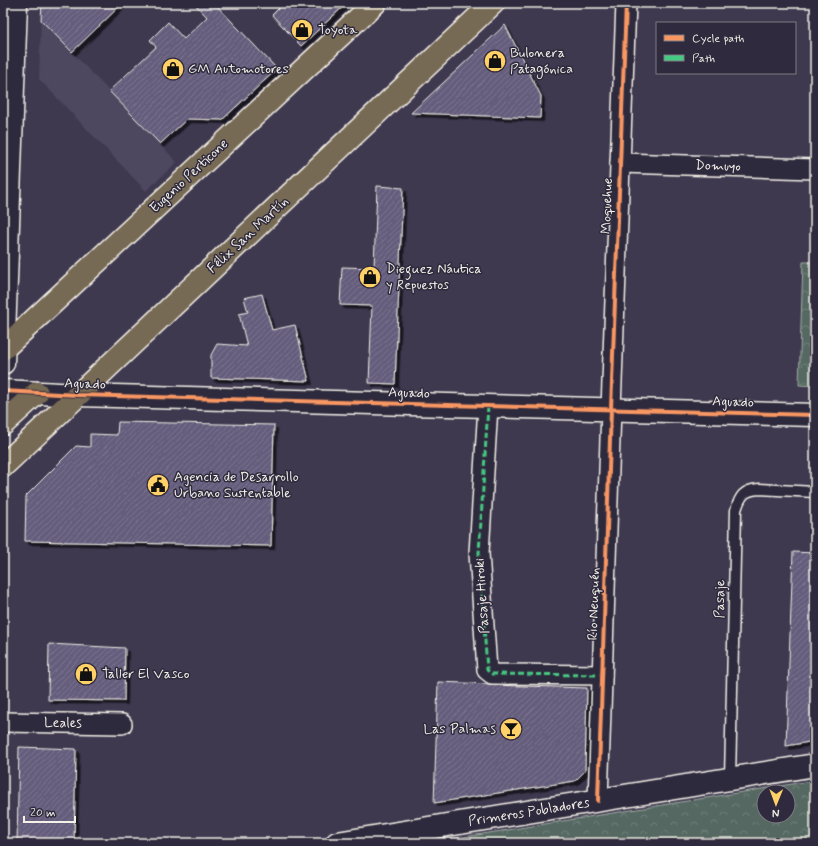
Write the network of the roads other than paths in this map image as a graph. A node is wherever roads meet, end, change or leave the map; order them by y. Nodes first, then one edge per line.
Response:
1 (16, 3) edge
2 (375, 3) edge
3 (493, 3) edge
4 (626, 3) edge
5 (620, 163) junction
6 (815, 170) edge
7 (3, 349) edge
8 (3, 363) edge
9 (3, 391) edge
10 (37, 393) junction
11 (78, 395) junction
12 (488, 406) junction
13 (611, 409) junction
14 (815, 415) edge
15 (3, 424) edge
16 (3, 466) edge
17 (815, 492) edge
18 (602, 675) junction
19 (3, 722) edge
20 (122, 724) dead end
21 (815, 765) edge
22 (730, 779) junction
23 (598, 801) junction
24 (337, 843) edge

1 - 7 street
2 - 7 highway, Eugenio Perticone
3 - 11 highway, Félix San Martín
4 - 5 street, Moquehue
5 - 6 street, Domuyo
5 - 13 street, Moquehue
7 - 8 street
9 - 10 street, Aguado
10 - 11 street, Aguado
10 - 15 highway
11 - 12 street, Aguado
11 - 16 highway, Félix San Martín
12 - 13 street, Aguado
12 - 18 street, Pasaje Hiroki
13 - 14 street, Aguado
13 - 18 street, Río Neuquén
17 - 22 lane, Pasaje
18 - 23 street, Río Neuquén
19 - 20 street, Leales
21 - 22 street, Primeros Pobladores
22 - 23 street, Primeros Pobladores
23 - 24 street, Primeros Pobladores

